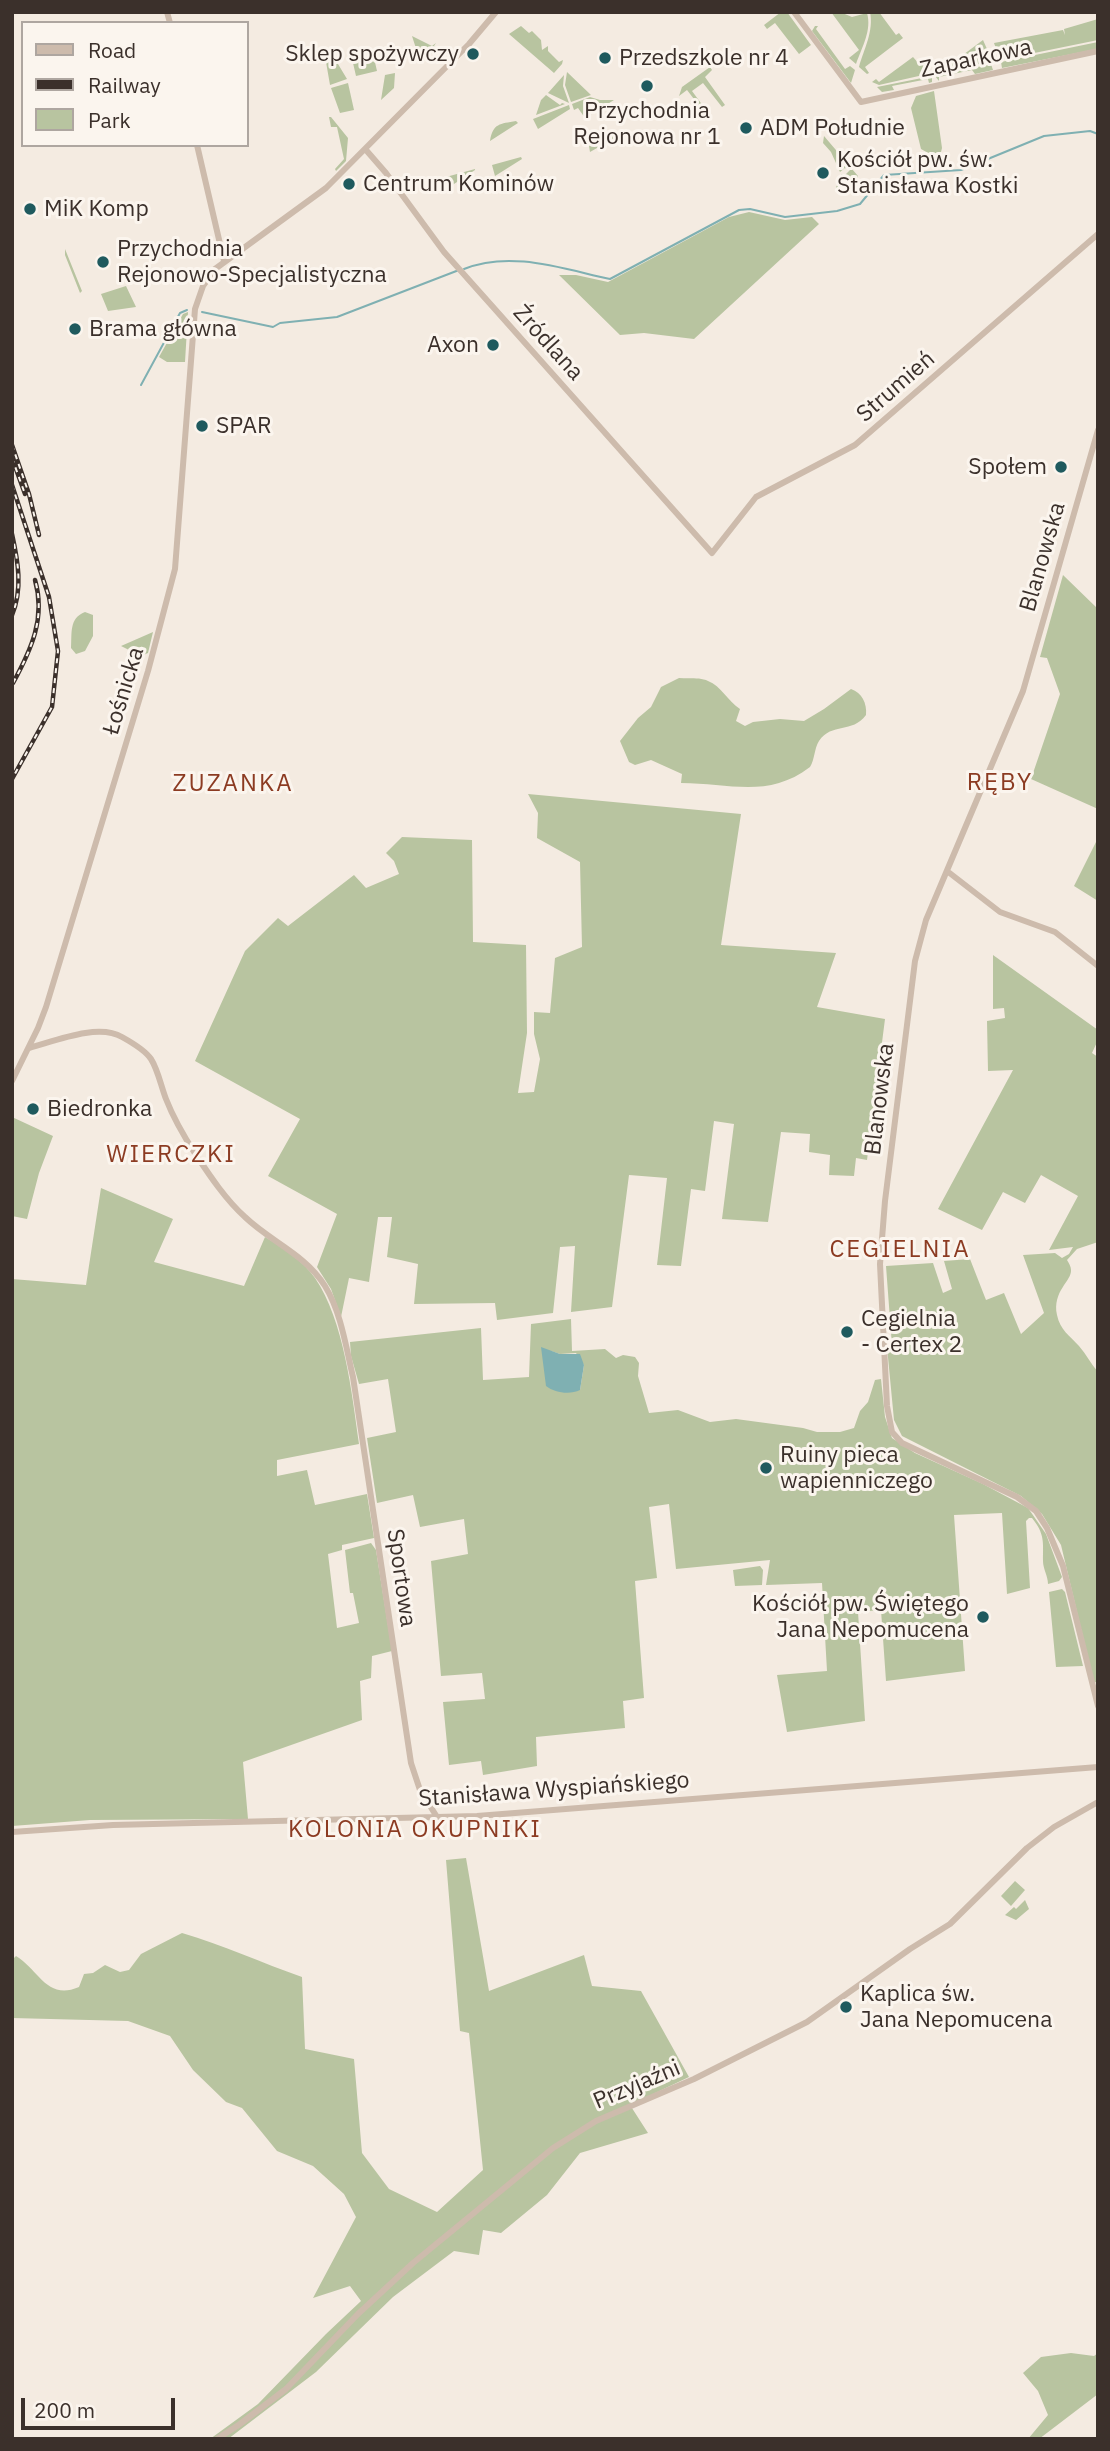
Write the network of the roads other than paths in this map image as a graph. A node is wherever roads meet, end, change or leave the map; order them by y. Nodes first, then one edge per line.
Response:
1 (496, 12) edge
2 (794, 12) edge
3 (1098, 51) edge
4 (197, 147) edge
5 (366, 150) junction
6 (1098, 234) edge
7 (224, 261) junction
8 (1098, 430) edge
9 (712, 553) joint
10 (947, 871) junction
11 (1098, 966) edge
12 (29, 1048) junction
13 (12, 1081) edge
14 (1098, 1706) edge
15 (1098, 1767) edge
16 (1098, 1802) edge
17 (437, 1817) junction
18 (12, 1832) edge
19 (217, 2439) edge

1 - 5 street
2 - 3 street, Zaparkowa
4 - 7 street
5 - 7 street
5 - 9 street, Źródlana
6 - 9 street, Strumień
7 - 12 street, Łośnicka
8 - 10 street, Blanowska
10 - 11 street
10 - 14 street, Blanowska
12 - 13 street, Łośnicka
12 - 17 street, Sportowa
15 - 17 street, Stanisława Wyspiańskiego
16 - 19 street, Przyjaźni
17 - 18 street, Stanisława Wyspiańskiego

